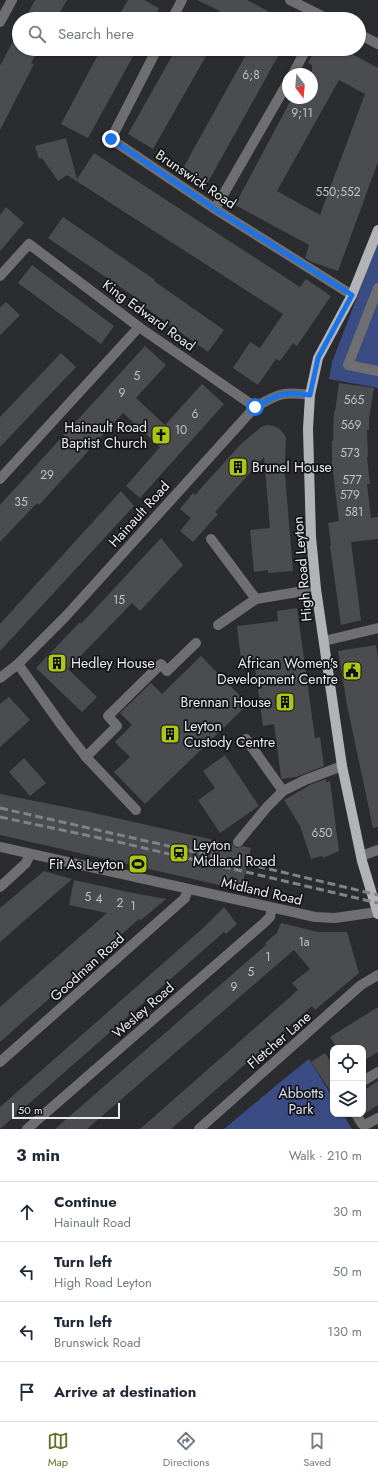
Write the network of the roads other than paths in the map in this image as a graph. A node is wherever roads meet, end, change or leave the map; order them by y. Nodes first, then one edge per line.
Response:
1 (12, 0) edge
2 (182, 0) edge
3 (290, 0) edge
4 (176, 12) edge
5 (313, 12) edge
6 (0, 22) edge
7 (366, 38) edge
8 (378, 44) edge
9 (153, 56) edge
10 (302, 56) edge
11 (295, 68) edge
12 (282, 92) edge
13 (215, 209) junction
14 (378, 230) edge
15 (0, 276) edge
16 (378, 288) edge
17 (352, 295) junction
18 (139, 327) junction
19 (378, 371) edge
20 (310, 395) junction
21 (255, 407) junction
22 (0, 479) edge
23 (210, 539) dead end
24 (316, 589) junction
25 (256, 599) junction
26 (218, 625) dead end
27 (378, 628) edge
28 (324, 642) junction
29 (196, 643) dead end
30 (18, 664) junction
31 (0, 678) edge
32 (246, 739) dead end
33 (86, 757) junction
34 (342, 766) junction
35 (283, 791) junction
36 (136, 810) dead end
37 (238, 842) dead end
38 (0, 847) edge
39 (378, 850) edge
40 (30, 854) junction
41 (361, 856) junction
42 (0, 887) edge
43 (188, 889) junction
44 (272, 908) junction
45 (378, 913) edge
46 (378, 975) edge
47 (0, 1062) edge
48 (377, 1074) edge
49 (366, 1080) edge
50 (358, 1117) edge
51 (378, 1118) edge
52 (27, 1129) edge
53 (199, 1129) edge

1 - 6 street
2 - 4 street
3 - 5 street
7 - 8 street
9 - 13 street, Brunswick Road
10 - 11 street
12 - 13 street
13 - 17 street, Brunswick Road
14 - 17 main road, High Road Leyton
15 - 18 street, King Edward Road
16 - 19 street
17 - 20 main road, High Road Leyton
18 - 21 street, King Edward Road
18 - 22 street
20 - 21 street, Hainault Road
20 - 24 main road, High Road Leyton
21 - 30 street, Hainault Road
23 - 25 street
24 - 25 street
24 - 28 main road, High Road Leyton
25 - 26 street
27 - 28 street
28 - 34 main road, High Road Leyton
29 - 33 street
30 - 31 street, Hainault Road
30 - 33 street
32 - 35 street
33 - 36 street
34 - 35 street
34 - 41 main road, High Road Leyton
35 - 37 street
38 - 40 street, Midland Road
39 - 41 street
40 - 42 street
40 - 43 street, Midland Road
41 - 45 main road, High Road Leyton
43 - 44 street, Midland Road
43 - 47 street, Goodman Road
44 - 45 street, Midland Road
44 - 52 street, Wesley Road
46 - 53 street, Fletcher Lane
48 - 49 street
50 - 51 street

